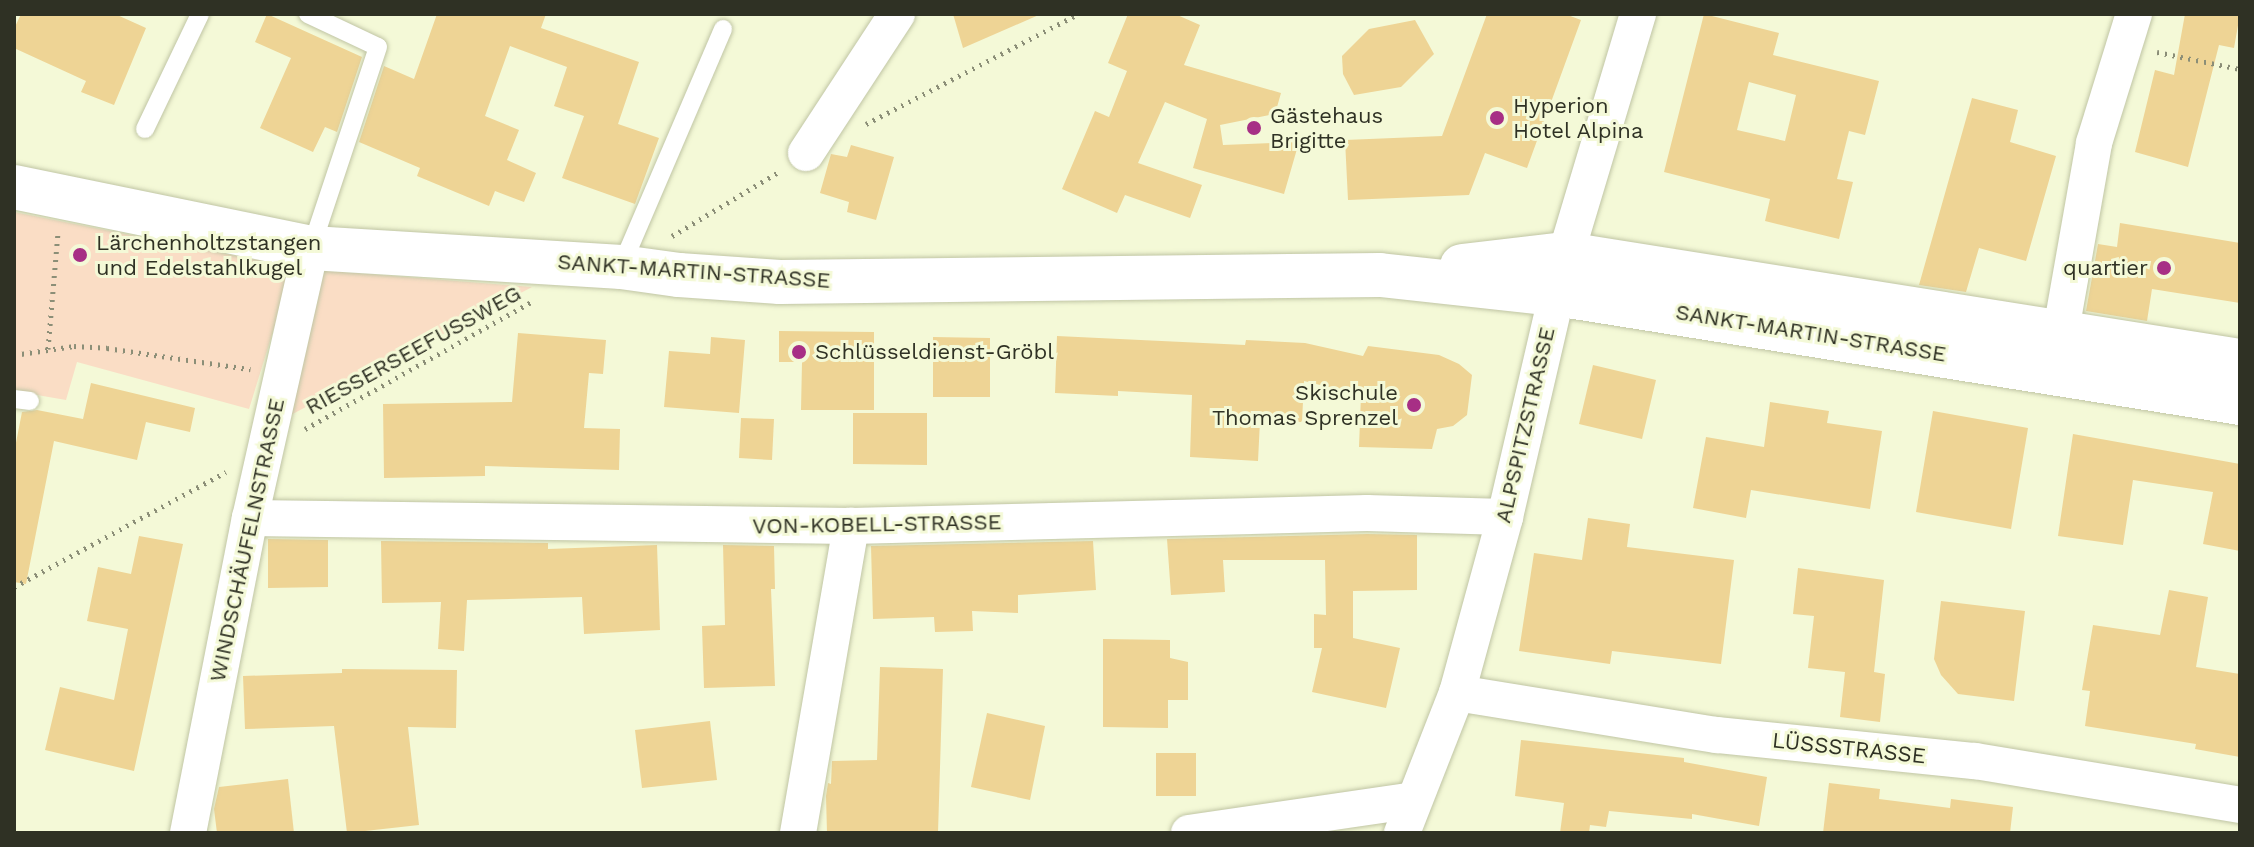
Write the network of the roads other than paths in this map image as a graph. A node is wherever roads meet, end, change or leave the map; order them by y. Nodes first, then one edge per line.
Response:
1 (200, 14) edge
2 (308, 14) edge
3 (897, 14) edge
4 (1638, 14) edge
5 (2130, 28) edge
6 (723, 29) dead end
7 (145, 129) dead end
8 (806, 153) dead end
9 (14, 187) edge
10 (311, 248) junction
11 (621, 267) junction
12 (1561, 274) junction
13 (2058, 352) junction
14 (2240, 361) edge
15 (2240, 403) edge
16 (1505, 517) junction
17 (250, 518) junction
18 (851, 526) junction
19 (1457, 693) junction
20 (2240, 805) edge
21 (1408, 816) edge
22 (188, 833) edge
23 (798, 833) edge
24 (1189, 833) edge

1 - 7 lane
2 - 10 lane
3 - 8 street
4 - 12 street, ALPSPITZSTRASSE
5 - 13 street
6 - 11 lane
9 - 10 main road, SANKT-MARTIN-STRASSE
10 - 11 main road, SANKT-MARTIN-STRASSE
10 - 17 street, WINDSCHÄUFELNSTRASSE
11 - 12 main road, SANKT-MARTIN-STRASSE
12 - 13 main road, SANKT-MARTIN-STRASSE
12 - 16 street, ALPSPITZSTRASSE
13 - 14 main road, SANKT-MARTIN-STRASSE
13 - 15 main road, SANKT-MARTIN-STRASSE
16 - 18 street, VON-KOBELL-STRASSE
16 - 19 street, ALPSPITZSTRASSE
17 - 18 street, VON-KOBELL-STRASSE
17 - 22 street, WINDSCHÄUFELNSTRASSE
18 - 23 street
19 - 20 street, LÜSSSTRASSE
19 - 21 street, ALPSPITZSTRASSE
21 - 24 street

